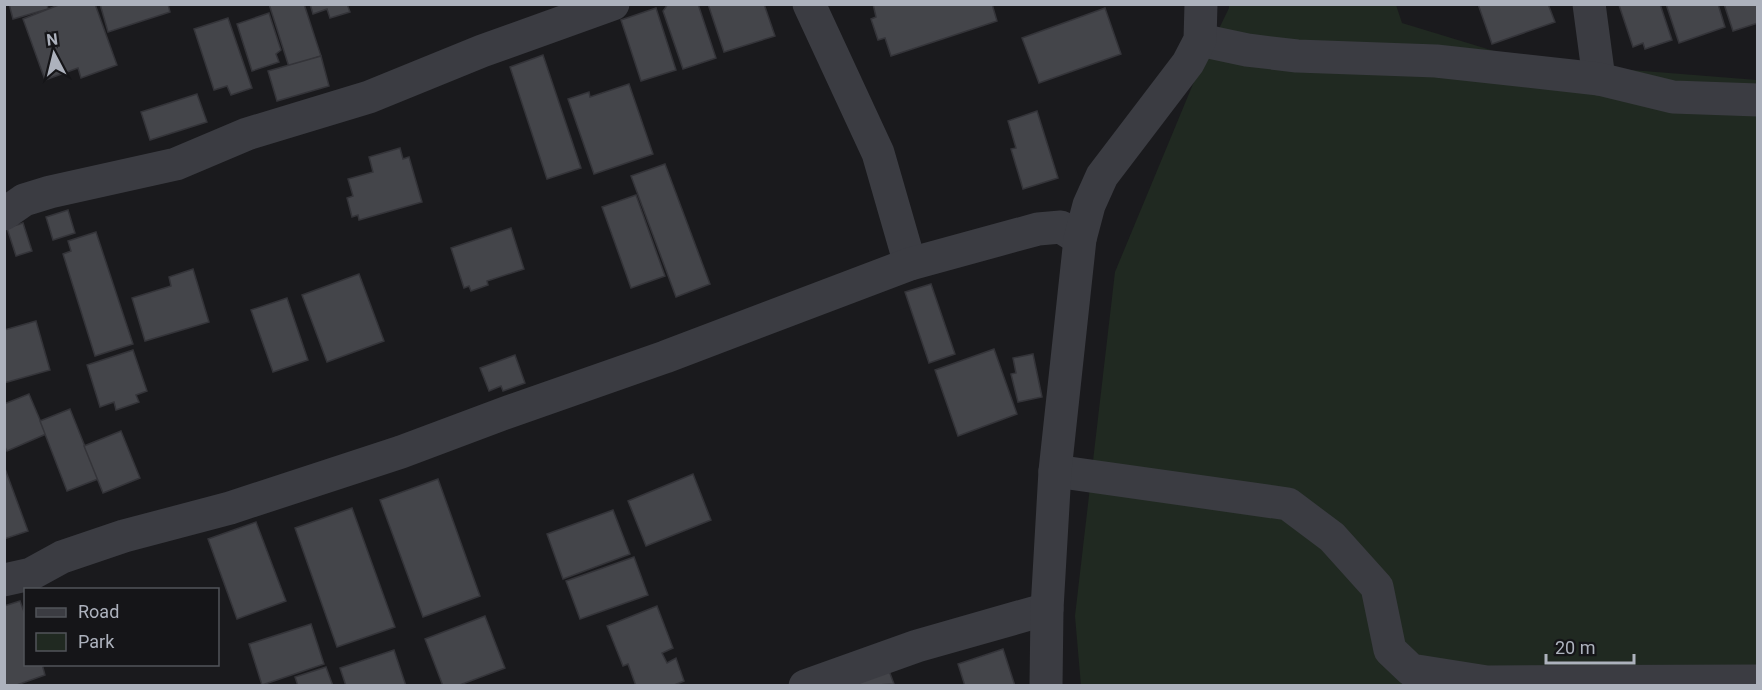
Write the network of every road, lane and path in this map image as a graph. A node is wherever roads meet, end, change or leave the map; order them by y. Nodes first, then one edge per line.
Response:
1 (613, 4) edge
2 (809, 4) edge
3 (1202, 4) edge
4 (1589, 4) edge
5 (1200, 40) junction
6 (1599, 79) junction
7 (1758, 100) edge
8 (4, 214) edge
9 (1080, 239) junction
10 (910, 264) junction
11 (1055, 471) junction
12 (4, 580) edge
13 (1047, 609) junction
14 (1758, 681) edge
15 (805, 686) edge
16 (1046, 686) edge

1 - 8 street
2 - 10 street
3 - 5 street
4 - 6 street
5 - 6 street
5 - 9 street
6 - 7 street
9 - 10 street
9 - 11 street
10 - 12 street
11 - 13 street
11 - 14 street
13 - 15 street
13 - 16 street

